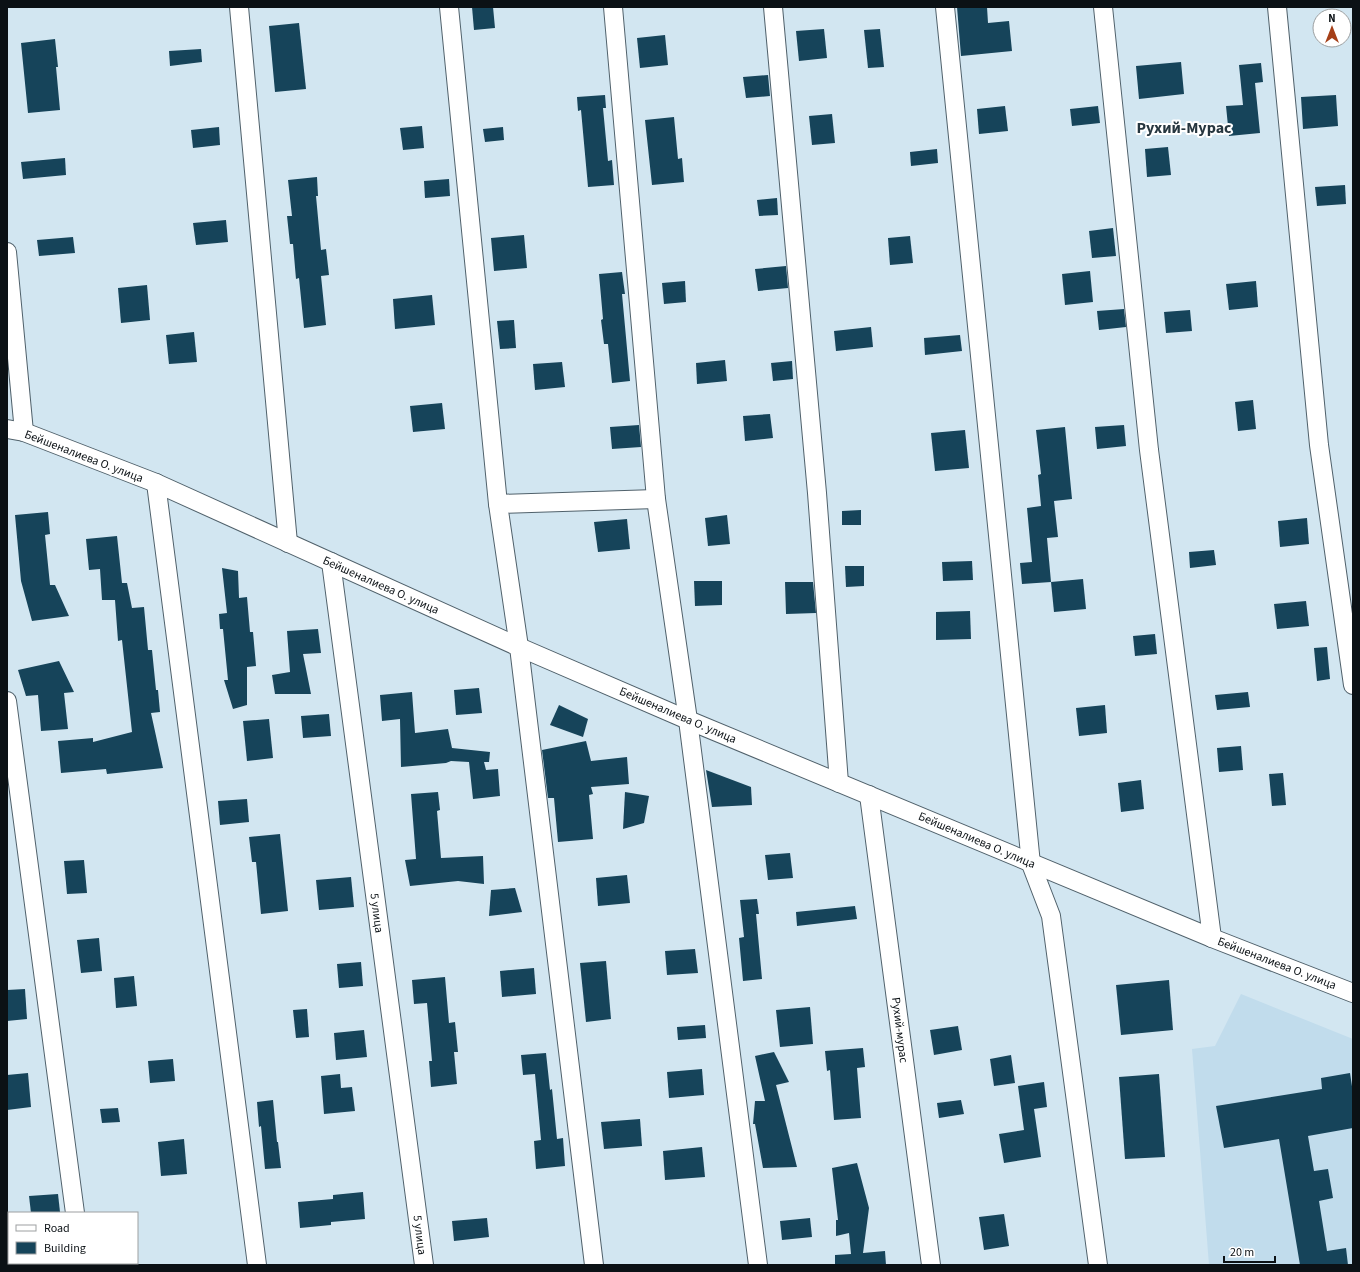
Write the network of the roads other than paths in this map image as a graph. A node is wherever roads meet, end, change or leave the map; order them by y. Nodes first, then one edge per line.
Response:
1 (239, 7) edge
2 (449, 7) edge
3 (613, 7) edge
4 (773, 7) edge
5 (945, 7) edge
6 (1103, 7) edge
7 (1276, 7) edge
8 (7, 252) edge
9 (16, 431) edge
10 (156, 483) junction
11 (656, 499) junction
12 (498, 504) junction
13 (288, 543) junction
14 (331, 562) junction
15 (519, 647) junction
16 (1353, 685) edge
17 (7, 701) edge
18 (688, 720) junction
19 (840, 782) junction
20 (869, 795) junction
21 (1031, 864) junction
22 (1212, 938) junction
23 (1353, 993) edge
24 (75, 1212) edge
25 (257, 1265) edge
26 (424, 1265) edge
27 (594, 1265) edge
28 (758, 1265) edge
29 (930, 1265) edge
30 (1098, 1265) edge

1 - 13 street
2 - 12 street
3 - 11 street
4 - 19 street
5 - 21 street
6 - 22 street
7 - 16 street
8 - 9 street
9 - 10 street, Бейшеналиева О. улица
10 - 13 street, Бейшеналиева О. улица
10 - 25 street
11 - 12 street
11 - 18 street
12 - 15 street
13 - 14 street, Бейшеналиева О. улица
14 - 15 street, Бейшеналиева О. улица
14 - 26 street, 5 улица
15 - 18 street, Бейшеналиева О. улица
15 - 27 street
17 - 24 street
18 - 19 street, Бейшеналиева О. улица
18 - 28 street
19 - 20 street, Бейшеналиева О. улица
20 - 21 street, Бейшеналиева О. улица
20 - 29 street, Рухий-мурас
21 - 22 street, Бейшеналиева О. улица
21 - 30 street
22 - 23 street, Бейшеналиева О. улица

